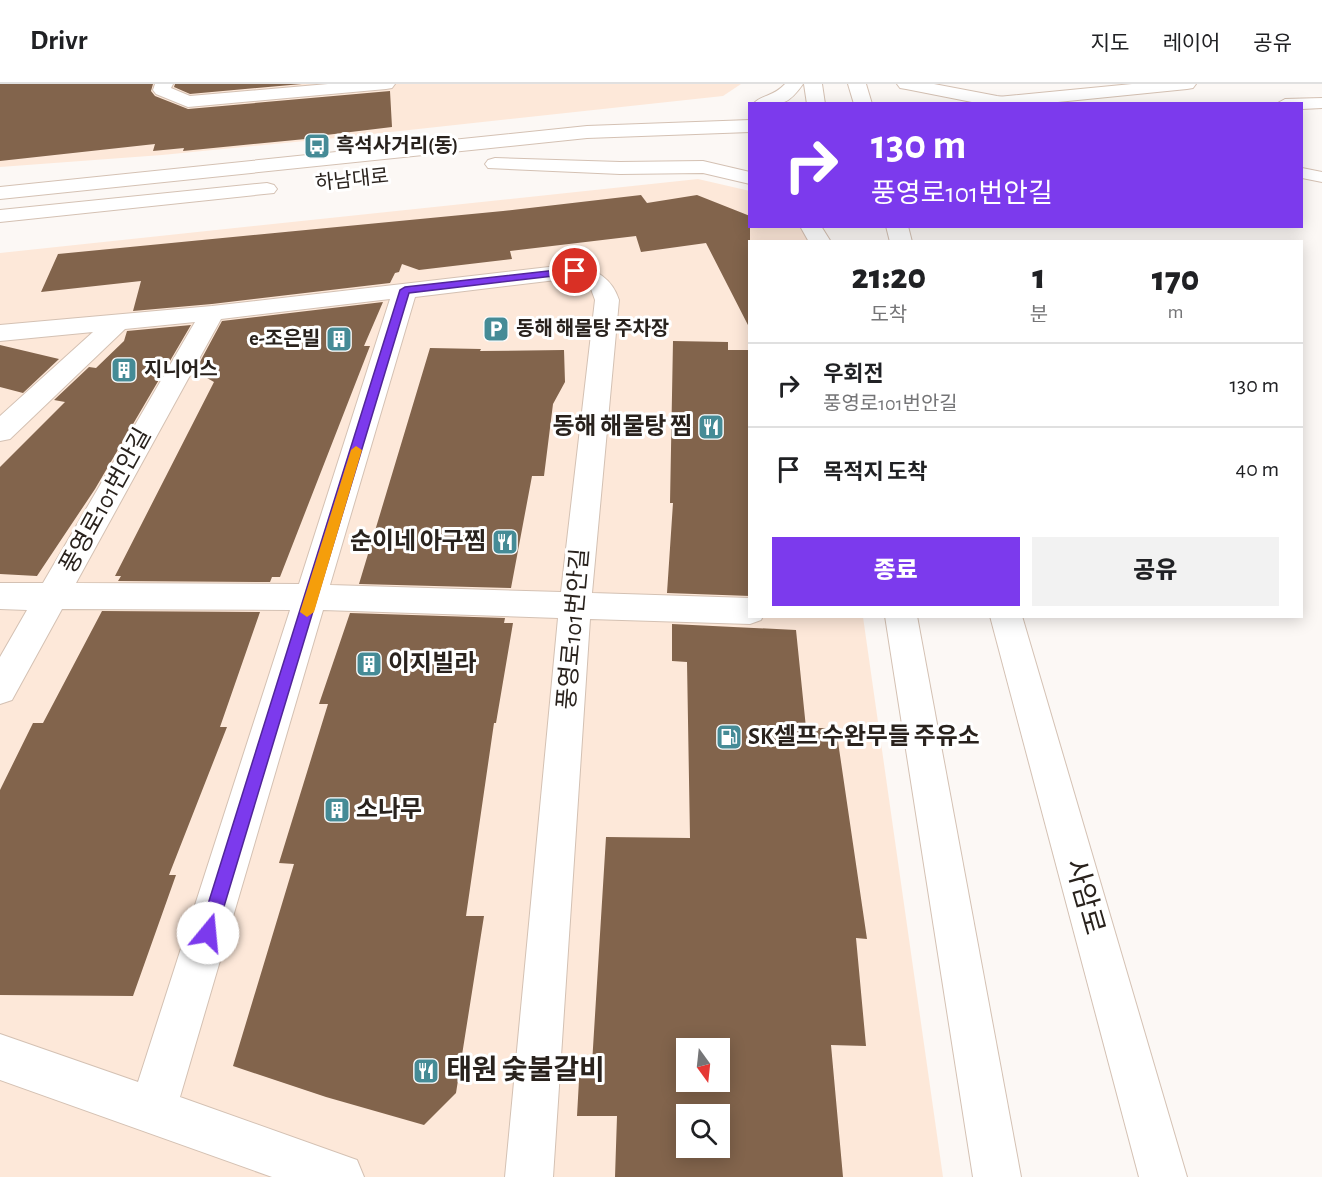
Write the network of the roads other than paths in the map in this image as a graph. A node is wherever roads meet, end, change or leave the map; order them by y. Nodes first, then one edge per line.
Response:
1 (164, 84) edge
2 (386, 84) edge
3 (794, 84) edge
4 (813, 84) edge
5 (857, 84) edge
6 (906, 84) edge
7 (1187, 84) edge
8 (1115, 91) junction
9 (768, 102) edge
10 (816, 102) edge
11 (862, 102) edge
12 (1009, 102) edge
13 (1179, 102) dead end
14 (1322, 103) edge
15 (1303, 104) edge
16 (748, 108) edge
17 (748, 126) edge
18 (629, 128) junction
19 (702, 130) junction
20 (495, 164) junction
21 (473, 166) dead end
22 (1303, 173) edge
23 (1322, 177) edge
24 (748, 178) edge
25 (281, 187) dead end
26 (0, 193) edge
27 (0, 216) edge
28 (405, 290) junction
29 (212, 313) junction
30 (119, 321) junction
31 (0, 333) edge
32 (0, 432) edge
33 (0, 596) edge
34 (52, 596) junction
35 (312, 597) junction
36 (575, 606) junction
37 (748, 611) edge
38 (901, 618) edge
39 (1007, 618) edge
40 (0, 689) edge
41 (0, 1057) edge
42 (152, 1112) junction
43 (340, 1177) edge
44 (529, 1177) edge
45 (997, 1177) edge
46 (1163, 1177) edge

1 - 2 street
3 - 9 street
4 - 10 street
5 - 11 street
6 - 12 street
7 - 8 street
8 - 12 street
8 - 13 street
14 - 15 street
16 - 18 street
17 - 19 street, 하남대로
18 - 19 street, 하남대로
18 - 26 street, 하남대로
19 - 20 street, 하남대로
20 - 21 street, 하남대로
20 - 24 street
22 - 23 lane
25 - 27 street, 하남대로
28 - 29 street, 풍영로101번안길
28 - 35 street
28 - 36 street, 풍영로101번안길
29 - 30 street, 풍영로101번안길
29 - 34 street, 풍영로101번안길
30 - 31 street, 풍영로101번안길
30 - 32 street
33 - 34 street
34 - 35 street
34 - 40 street, 풍영로101번안길
35 - 36 street
35 - 42 street
36 - 37 street
36 - 44 street, 풍영로101번안길
38 - 45 street
39 - 46 street, 사암로
41 - 42 street
42 - 43 street

